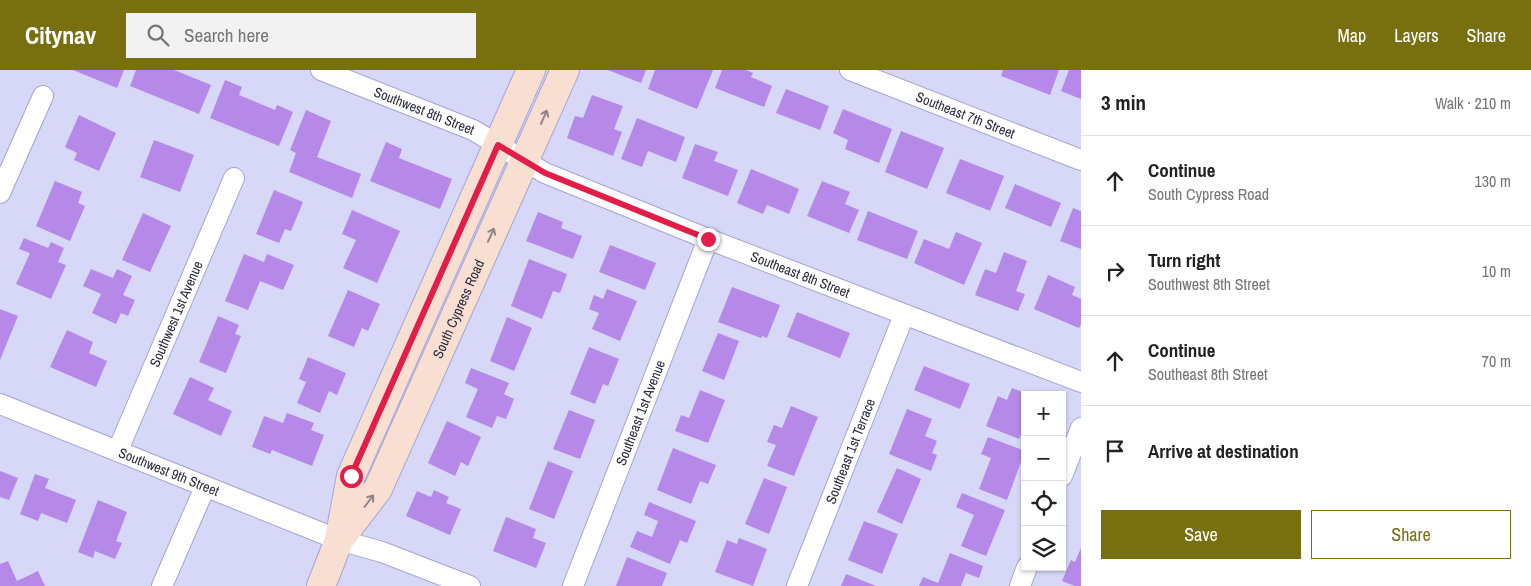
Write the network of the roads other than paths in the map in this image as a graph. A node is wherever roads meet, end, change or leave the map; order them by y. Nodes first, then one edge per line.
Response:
1 (321, 70) edge
2 (531, 70) edge
3 (565, 70) edge
4 (850, 70) edge
5 (43, 96) dead end
6 (498, 145) junction
7 (1081, 160) edge
8 (524, 161) junction
9 (234, 178) dead end
10 (0, 193) edge
11 (708, 239) junction
12 (904, 315) junction
13 (1081, 382) edge
14 (0, 404) edge
15 (1081, 428) edge
16 (118, 450) junction
17 (1066, 466) edge
18 (204, 486) junction
19 (339, 540) junction
20 (1026, 571) edge
21 (162, 586) edge
22 (321, 586) edge
23 (470, 586) edge
24 (573, 586) edge
25 (797, 586) edge
26 (1020, 586) edge

1 - 6 street, Southwest 8th Street
2 - 6 street, South Cypress Road
8 -> 3 street, South Cypress Road
4 - 7 street, Southeast 7th Street
5 - 10 street
6 - 8 street, Southwest 8th Street
6 - 19 street, South Cypress Road
8 - 11 street, Southeast 8th Street
19 -> 8 street, South Cypress Road
9 - 16 street, Southwest 1st Avenue
11 - 12 street, Southeast 8th Street
11 - 24 street, Southeast 1st Avenue
12 - 13 street, Southeast 8th Street
12 - 25 street, Southeast 1st Terrace
14 - 16 street, Southwest 9th Street
15 - 17 street
16 - 18 street, Southwest 9th Street
18 - 19 street, Southwest 9th Street
18 - 21 street
19 - 22 street, South Cypress Road
19 - 23 street, Southwest 9th Street
20 - 26 street

